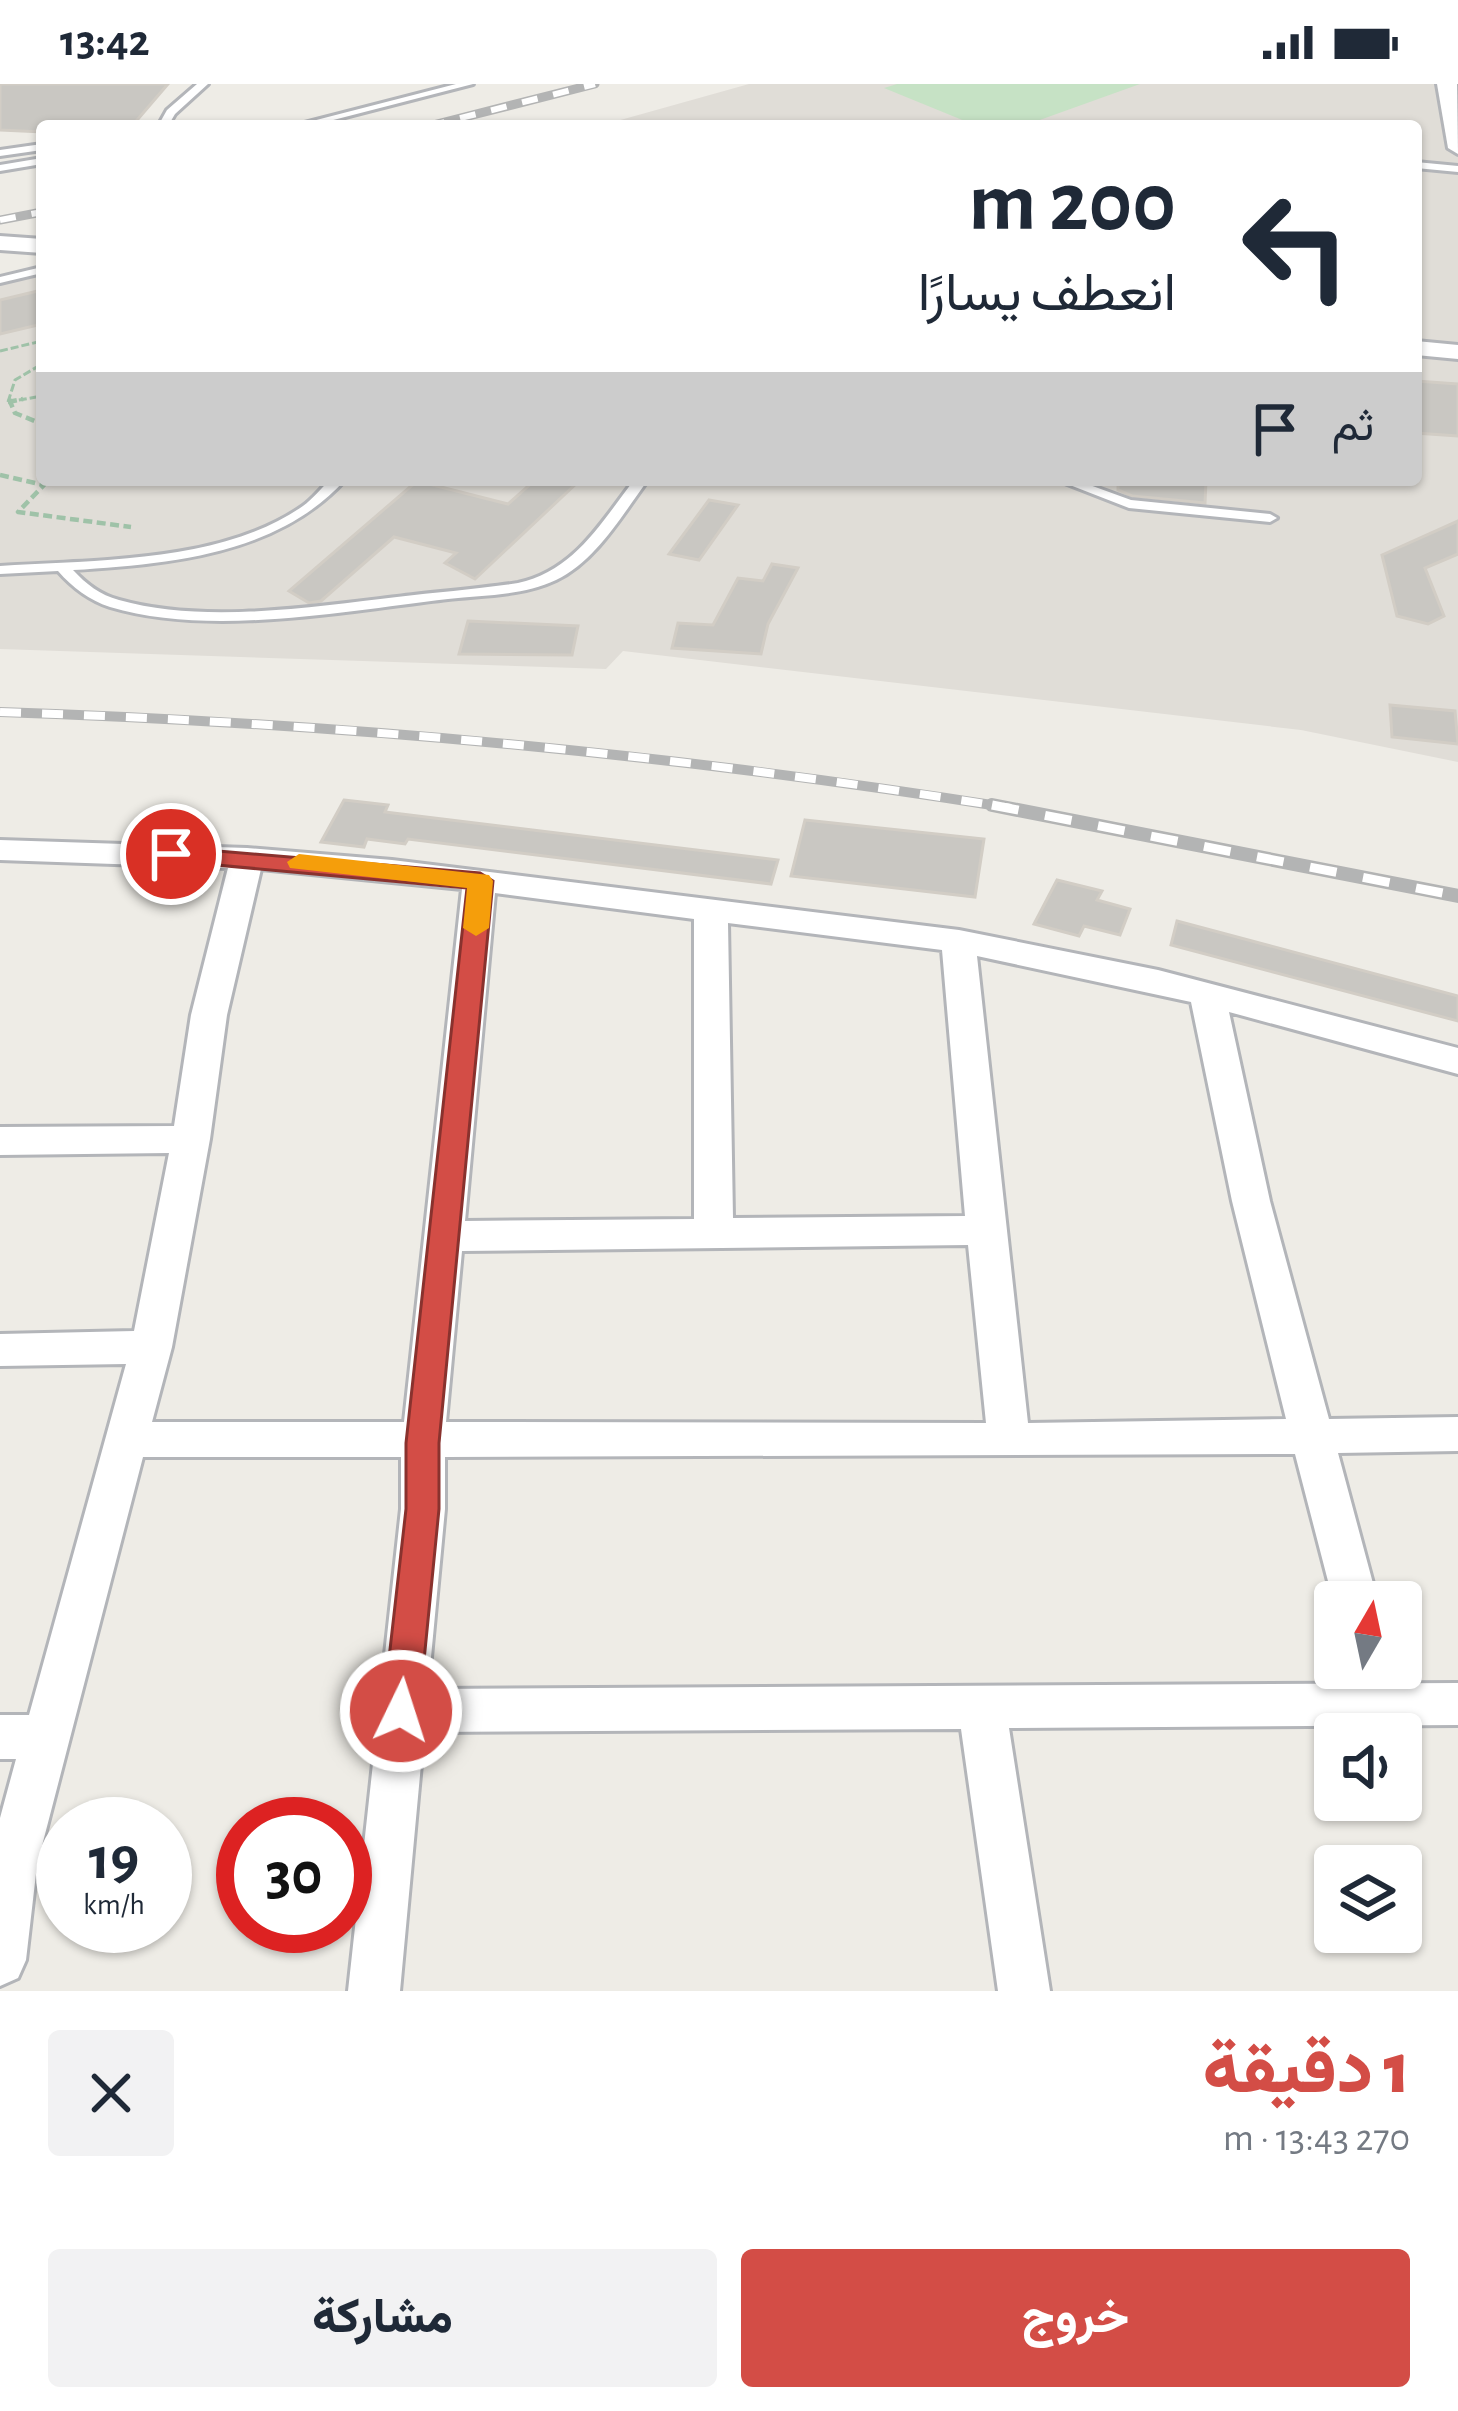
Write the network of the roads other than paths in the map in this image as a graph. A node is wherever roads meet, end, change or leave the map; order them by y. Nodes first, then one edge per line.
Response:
1 (203, 84) edge
2 (468, 84) edge
3 (1447, 84) edge
4 (166, 120) edge
5 (322, 120) edge
6 (36, 148) edge
7 (1458, 148) edge
8 (0, 153) edge
9 (36, 161) edge
10 (1422, 166) edge
11 (0, 168) edge
12 (1458, 169) edge
13 (0, 243) edge
14 (36, 246) edge
15 (36, 272) edge
16 (0, 280) edge
17 (1422, 349) edge
18 (1458, 352) edge
19 (331, 486) edge
20 (636, 486) edge
21 (1080, 486) edge
22 (1270, 518) dead end
23 (61, 566) junction
24 (0, 570) edge
25 (4, 850) edge
26 (247, 858) junction
27 (480, 881) junction
28 (0, 885) edge
29 (711, 911) junction
30 (959, 941) junction
31 (1207, 994) junction
32 (1458, 1061) edge
33 (191, 1139) junction
34 (0, 1141) edge
35 (986, 1230) junction
36 (714, 1231) junction
37 (443, 1236) junction
38 (152, 1346) junction
39 (0, 1350) edge
40 (1458, 1434) edge
41 (1312, 1435) junction
42 (126, 1439) junction
43 (1009, 1442) junction
44 (422, 1443) junction
45 (1349, 1581) edge
46 (1314, 1689) edge
47 (1393, 1689) edge
48 (1458, 1704) edge
49 (982, 1708) junction
50 (401, 1711) junction
51 (50, 1736) junction
52 (0, 1737) edge
53 (0, 1960) edge
54 (374, 1991) edge
55 (1024, 1991) edge

1 - 4 lane
2 - 5 lane
3 - 7 street
6 - 8 lane
9 - 11 lane
10 - 12 lane
13 - 14 street
15 - 16 lane
17 - 18 street
19 - 23 lane
20 - 23 lane
21 - 22 lane
23 - 24 lane
25 - 26 street
25 - 28 street
26 - 27 street
26 - 33 street
27 - 29 street
27 - 37 street
29 - 30 street
29 - 36 street
30 - 31 street
30 - 35 street
31 - 32 street
31 - 41 street
33 - 34 street
33 - 38 street
35 - 36 street
35 - 43 street
36 - 37 street
37 - 44 street
38 - 39 street
38 - 42 street
40 - 41 street
41 - 43 street
41 - 45 street
42 - 44 street
42 - 51 street
43 - 44 street
44 - 50 street
46 - 49 street
47 - 48 street
49 - 50 street
49 - 55 street
50 - 54 street
51 - 52 street
51 - 53 street

